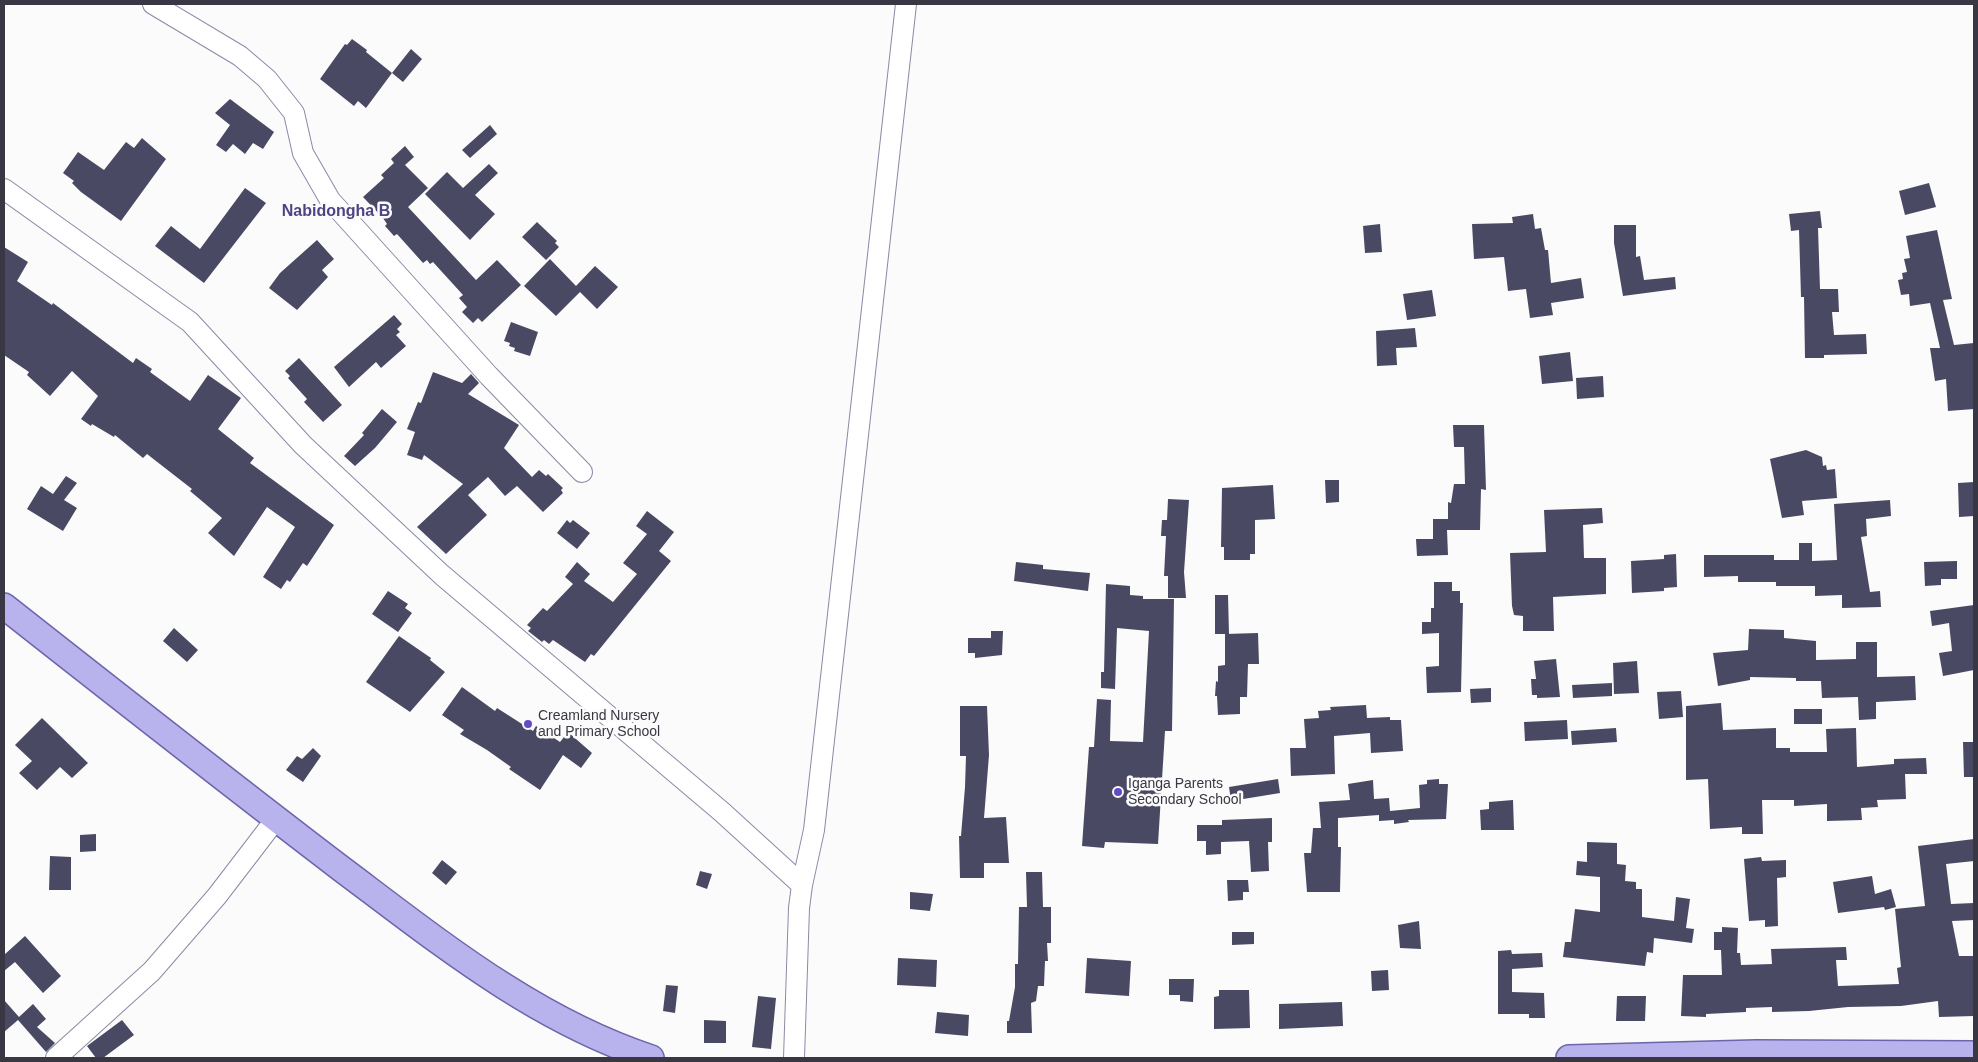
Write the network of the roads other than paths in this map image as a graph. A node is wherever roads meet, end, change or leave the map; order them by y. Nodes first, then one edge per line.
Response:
1 (153, 4) edge
2 (906, 4) edge
3 (4, 189) edge
4 (582, 472) dead end
5 (4, 606) edge
6 (276, 819) junction
7 (802, 885) junction
8 (66, 1055) edge
9 (1963, 1055) edge
10 (639, 1056) edge
11 (794, 1058) edge
12 (1569, 1058) edge

1 - 4 street
2 - 7 street
3 - 7 street
5 - 6 main road
6 - 8 street
6 - 10 main road
7 - 11 street
9 - 12 main road

